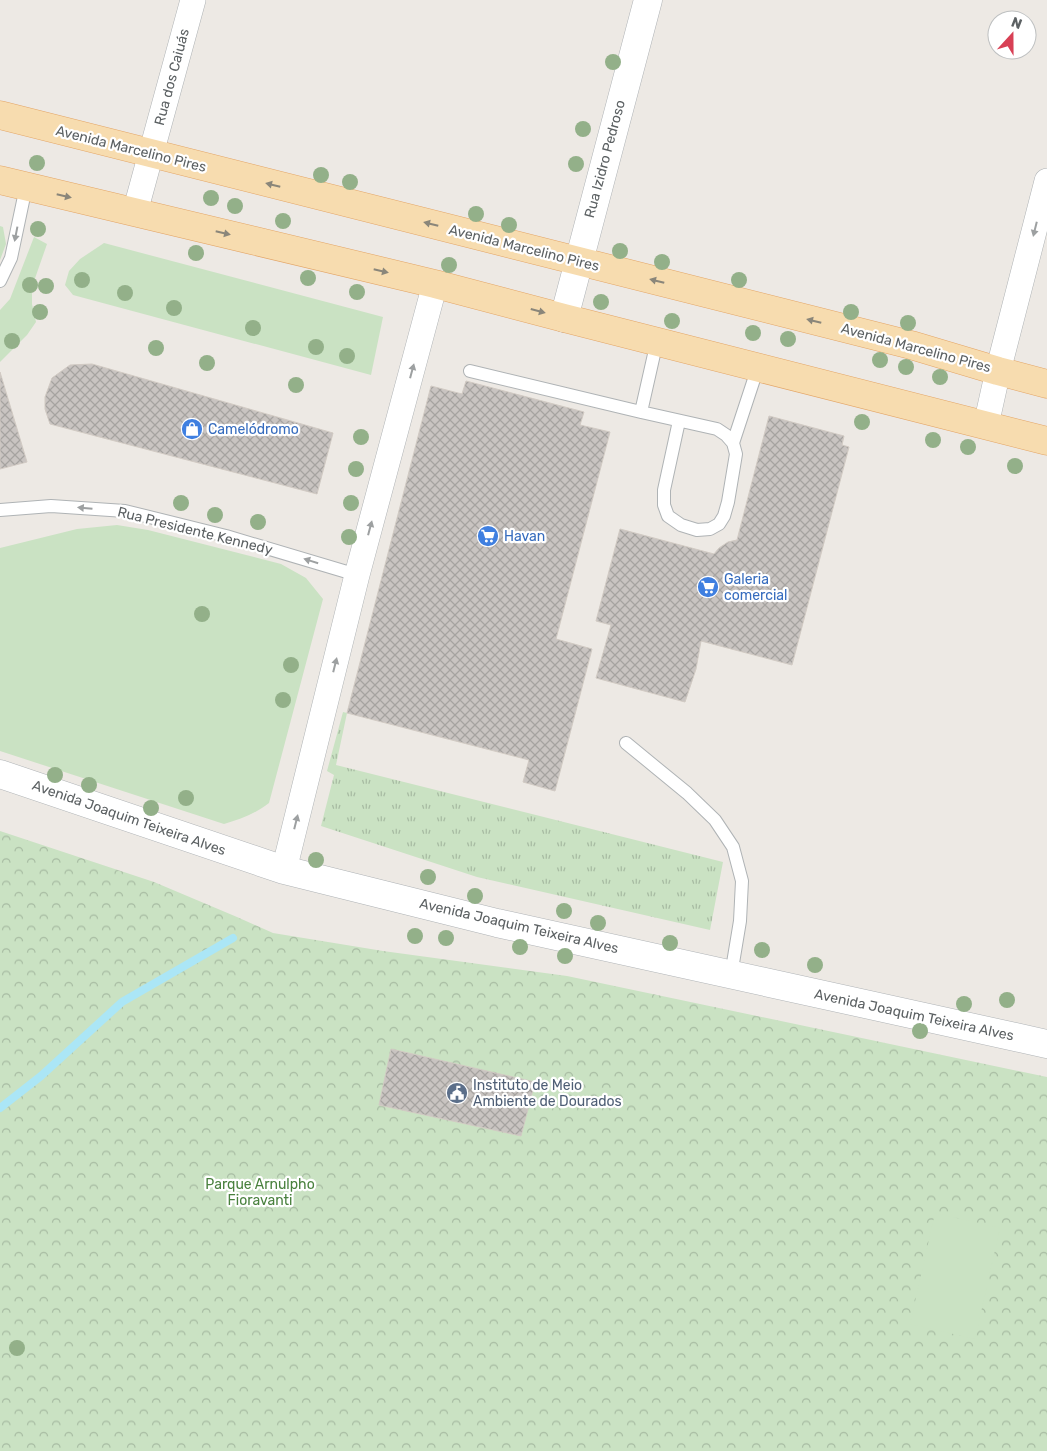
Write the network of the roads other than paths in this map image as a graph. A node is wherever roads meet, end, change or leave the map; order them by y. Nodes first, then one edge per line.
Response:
1 (193, 0) edge
2 (648, 0) edge
3 (0, 115) edge
4 (151, 154) junction
5 (0, 180) edge
6 (1047, 181) edge
7 (26, 187) junction
8 (135, 212) junction
9 (578, 261) junction
10 (0, 281) edge
11 (435, 284) junction
12 (564, 318) junction
13 (657, 341) junction
14 (758, 367) junction
15 (470, 371) dead end
16 (998, 371) junction
17 (1047, 384) edge
18 (641, 412) junction
19 (679, 421) junction
20 (986, 425) junction
21 (1047, 441) edge
22 (733, 443) junction
23 (0, 510) edge
24 (358, 575) junction
25 (626, 743) dead end
26 (0, 774) edge
27 (284, 870) junction
28 (731, 975) junction
29 (1047, 1044) edge

1 - 4 street, Rua dos Caiuás
2 - 9 main road, Rua Izidro Pedroso
3 - 4 main road, Avenida Marcelino Pires
4 - 8 street, Rua dos Caiuás
9 -> 4 main road, Avenida Marcelino Pires
5 - 7 main road
6 -> 16 street
7 -> 8 main road
7 -> 10 lane
8 -> 11 main road
9 - 12 main road, Rua Izidro Pedroso
16 -> 9 main road, Avenida Marcelino Pires
11 -> 12 main road
24 -> 11 street
12 - 13 main road
13 - 14 main road
13 - 18 lane
14 - 20 main road
14 - 22 lane
15 - 18 lane
16 - 17 main road, Avenida Marcelino Pires
16 - 20 street
18 - 19 lane
19 - 22 lane
19 - 22 lane
20 - 21 main road
24 -> 23 lane, Rua Presidente Kennedy
27 -> 24 street
25 - 28 lane
26 - 27 main road, Avenida Joaquim Teixeira Alves
27 - 28 main road, Avenida Joaquim Teixeira Alves
28 - 29 main road, Avenida Joaquim Teixeira Alves

